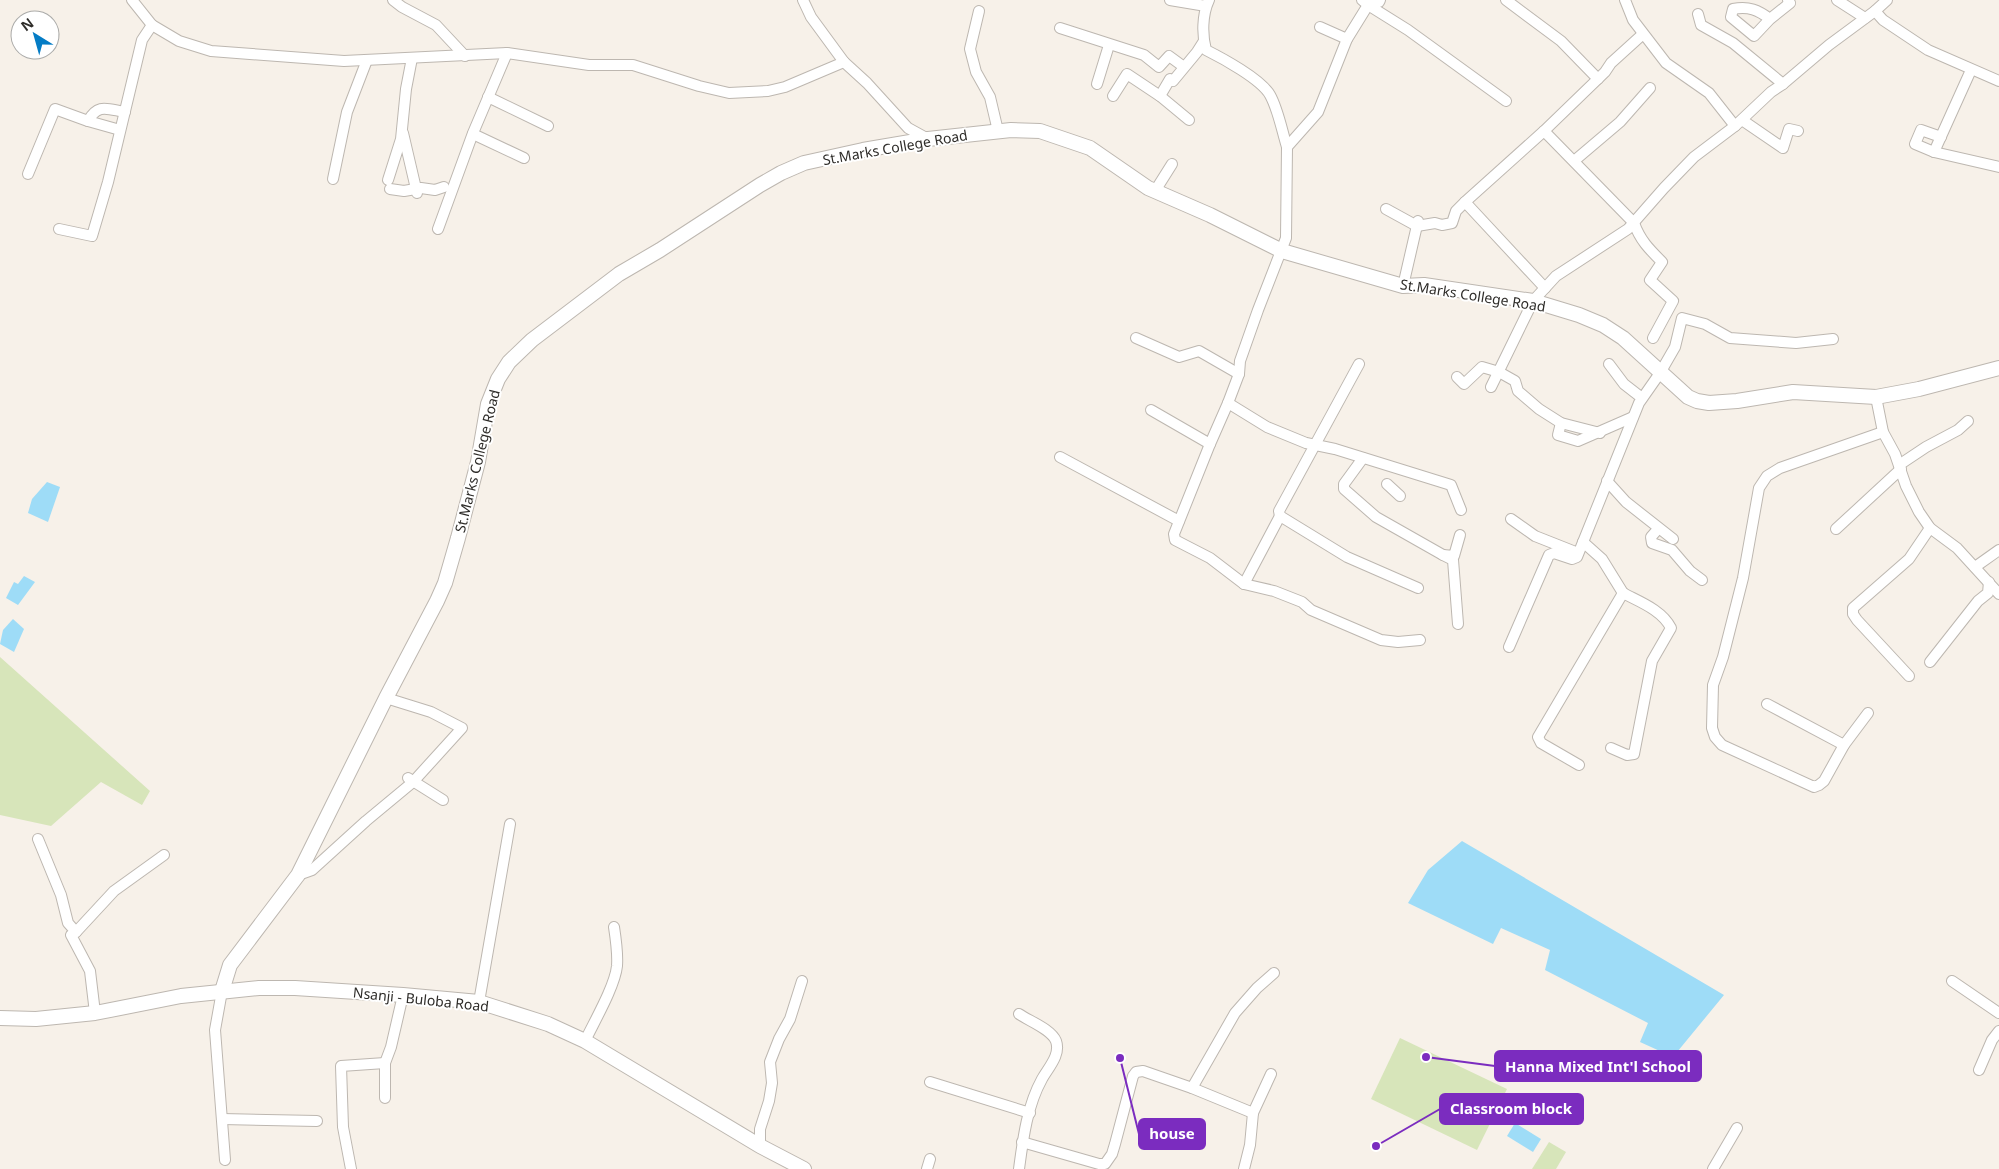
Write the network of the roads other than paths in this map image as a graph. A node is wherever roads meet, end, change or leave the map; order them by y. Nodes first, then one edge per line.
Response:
1 (132, 0) edge
2 (393, 0) edge
3 (803, 0) edge
4 (1170, 0) edge
5 (1380, 0) edge
6 (1506, 0) edge
7 (1624, 0) edge
8 (1788, 0) edge
9 (1836, 0) edge
10 (1887, 0) edge
11 (1205, 2) edge
12 (1365, 2) edge
13 (979, 11) dead end
14 (1875, 11) junction
15 (1698, 14) dead end
16 (1865, 18) junction
17 (1770, 19) dead end
18 (152, 25) junction
19 (1320, 27) dead end
20 (1060, 28) dead end
21 (1643, 34) junction
22 (1347, 39) junction
23 (1204, 41) junction
24 (1109, 44) junction
25 (507, 52) junction
26 (465, 56) junction
27 (412, 58) junction
28 (367, 60) junction
29 (844, 62) junction
30 (1184, 67) junction
31 (1971, 70) junction
32 (1598, 79) junction
33 (1999, 81) edge
34 (1097, 84) dead end
35 (1784, 84) junction
36 (1650, 88) dead end
37 (1112, 96) dead end
38 (1160, 96) junction
39 (488, 98) junction
40 (1506, 101) dead end
41 (125, 112) junction
42 (1188, 120) dead end
43 (88, 121) junction
44 (1739, 123) junction
45 (548, 126) dead end
46 (402, 129) junction
47 (120, 130) junction
48 (998, 131) junction
49 (1544, 131) junction
50 (1798, 131) dead end
51 (473, 134) junction
52 (1941, 137) junction
53 (928, 139) junction
54 (1287, 147) junction
55 (1934, 152) junction
56 (524, 158) dead end
57 (1574, 161) junction
58 (1172, 164) dead end
59 (1999, 167) edge
60 (28, 174) dead end
61 (333, 179) dead end
62 (444, 187) dead end
63 (416, 191) junction
64 (1155, 191) junction
65 (1465, 202) junction
66 (1386, 209) dead end
67 (1634, 223) junction
68 (1418, 224) junction
69 (59, 229) dead end
70 (438, 229) dead end
71 (1282, 251) junction
72 (1404, 286) junction
73 (1545, 288) junction
74 (1533, 301) junction
75 (1136, 338) dead end
76 (1653, 338) dead end
77 (1833, 339) dead end
78 (1360, 364) dead end
79 (1609, 364) dead end
80 (1999, 368) edge
81 (1499, 372) junction
82 (1660, 373) junction
83 (1239, 374) junction
84 (1457, 377) dead end
85 (1491, 387) dead end
86 (1876, 397) junction
87 (1642, 398) junction
88 (1228, 404) junction
89 (1151, 410) dead end
90 (1633, 417) junction
91 (1968, 421) dead end
92 (1883, 432) junction
93 (1210, 444) junction
94 (1316, 444) junction
95 (1060, 457) dead end
96 (1363, 458) junction
97 (1900, 467) junction
98 (1607, 481) junction
99 (1386, 484) dead end
100 (1400, 496) dead end
101 (1461, 510) dead end
102 (1280, 516) junction
103 (1511, 519) dead end
104 (1179, 521) junction
105 (1930, 528) junction
106 (1658, 529) junction
107 (1836, 529) dead end
108 (1460, 535) dead end
109 (1673, 539) dead end
110 (1583, 542) junction
111 (1999, 550) edge
112 (1578, 554) junction
113 (1443, 555) junction
114 (1975, 567) junction
115 (1702, 580) dead end
116 (1989, 582) junction
117 (1244, 584) junction
118 (1418, 588) dead end
119 (1623, 593) junction
120 (1999, 594) edge
121 (1458, 624) dead end
122 (1420, 640) dead end
123 (1508, 647) dead end
124 (1930, 662) dead end
125 (1908, 676) dead end
126 (386, 698) junction
127 (1766, 704) dead end
128 (1868, 713) dead end
129 (1844, 745) junction
130 (1611, 748) dead end
131 (1579, 765) dead end
132 (410, 780) junction
133 (443, 800) dead end
134 (510, 824) dead end
135 (38, 839) dead end
136 (164, 855) dead end
137 (298, 875) junction
138 (614, 927) dead end
139 (76, 932) junction
140 (1274, 973) dead end
141 (802, 981) dead end
142 (1952, 981) dead end
143 (222, 991) junction
144 (403, 995) junction
145 (479, 1002) junction
146 (1998, 1010) edge
147 (95, 1013) junction
148 (1019, 1014) dead end
149 (0, 1018) edge
150 (1999, 1031) edge
151 (585, 1041) junction
152 (385, 1064) junction
153 (1979, 1070) dead end
154 (1271, 1074) dead end
155 (930, 1082) dead end
156 (1192, 1088) junction
157 (385, 1098) dead end
158 (1030, 1113) junction
159 (1253, 1113) junction
160 (222, 1119) junction
161 (317, 1121) dead end
162 (1737, 1128) dead end
163 (1022, 1142) junction
164 (760, 1146) junction
165 (225, 1160) dead end
166 (351, 1169) edge
167 (804, 1169) edge
168 (1019, 1169) edge
169 (1244, 1169) edge
170 (1713, 1169) edge

1 - 18 street
2 - 26 street
3 - 29 street
4 - 11 street
5 - 12 street
6 - 32 street
7 - 21 street
8 - 17 street
9 - 16 street
10 - 14 street
11 - 23 street
12 - 22 street
12 - 40 street
13 - 48 street
14 - 16 street
14 - 31 street
15 - 35 street
16 - 35 street
18 - 28 street
18 - 41 street
19 - 22 street
20 - 24 street
21 - 32 street
21 - 44 street
22 - 54 street
23 - 30 street
23 - 54 street
24 - 30 street
24 - 34 street
25 - 26 street
25 - 29 street
25 - 39 street
26 - 27 street
27 - 28 street
27 - 46 street
28 - 61 street
29 - 53 street
30 - 38 street
31 - 33 street
31 - 52 street
32 - 49 street
35 - 44 street
36 - 57 street
37 - 38 street
38 - 42 street
39 - 45 street
39 - 51 street
41 - 43 street
41 - 47 street
43 - 47 street
43 - 60 street
44 - 50 street
44 - 67 street
46 - 63 street
46 - 63 street
47 - 69 street
48 - 53 main road, St.Marks College Road
48 - 64 main road, St.Marks College Road
49 - 57 street
49 - 65 street
51 - 56 street
51 - 70 street
52 - 55 street
52 - 55 street
53 - 126 main road, St.Marks College Road
54 - 71 street
55 - 59 street
57 - 67 street
58 - 64 street
62 - 63 street
64 - 71 main road, St.Marks College Road
65 - 68 street
65 - 73 street
66 - 68 street
67 - 73 street
67 - 76 street
68 - 72 street
71 - 72 main road, St.Marks College Road
71 - 83 street
72 - 74 main road, St.Marks College Road
73 - 74 street
74 - 81 street
74 - 82 main road, St.Marks College Road
75 - 83 street
77 - 82 street
78 - 94 street
79 - 87 street
80 - 86 main road, St.Marks College Road
81 - 84 street
81 - 85 street
81 - 90 street
82 - 86 main road, St.Marks College Road
82 - 87 street
83 - 88 street
86 - 92 street
87 - 90 street
88 - 93 street
88 - 94 street
89 - 93 street
90 - 98 street
91 - 97 street
92 - 97 street
92 - 129 street
93 - 104 street
94 - 96 street
94 - 102 street
95 - 104 street
96 - 101 street
96 - 113 street
97 - 105 street
97 - 107 street
98 - 106 street
98 - 110 street
99 - 100 street
102 - 117 street
102 - 118 street
103 - 112 street
104 - 117 street
105 - 114 street
105 - 125 street
106 - 109 street
106 - 115 street
108 - 113 street
110 - 112 street
110 - 119 street
111 - 114 street
112 - 123 street
113 - 121 street
114 - 116 street
116 - 120 street
116 - 124 street
117 - 122 street
119 - 130 street
119 - 131 street
126 - 132 street
126 - 137 main road, St.Marks College Road
127 - 129 street
128 - 129 street
132 - 133 street
132 - 137 street
134 - 145 street
135 - 139 street
136 - 139 street
137 - 143 main road, St.Marks College Road
138 - 151 street
139 - 147 street
140 - 156 street
141 - 164 street
142 - 146 street
143 - 144 main road, Nsanji - Buloba Road
143 - 147 main road, Nsanji - Buloba Road
143 - 160 street
144 - 145 main road, Nsanji - Buloba Road
144 - 152 street
145 - 151 main road, Nsanji - Buloba Road
147 - 149 main road, Nsanji - Buloba Road
148 - 158 street
150 - 153 street
151 - 164 main road, Nsanji - Buloba Road
152 - 157 street
152 - 166 street
154 - 159 street
155 - 158 street
156 - 159 street
156 - 163 street
158 - 163 street
159 - 169 street
160 - 161 street
160 - 165 street
162 - 170 street
163 - 168 street
164 - 167 main road, Nsanji - Buloba Road

